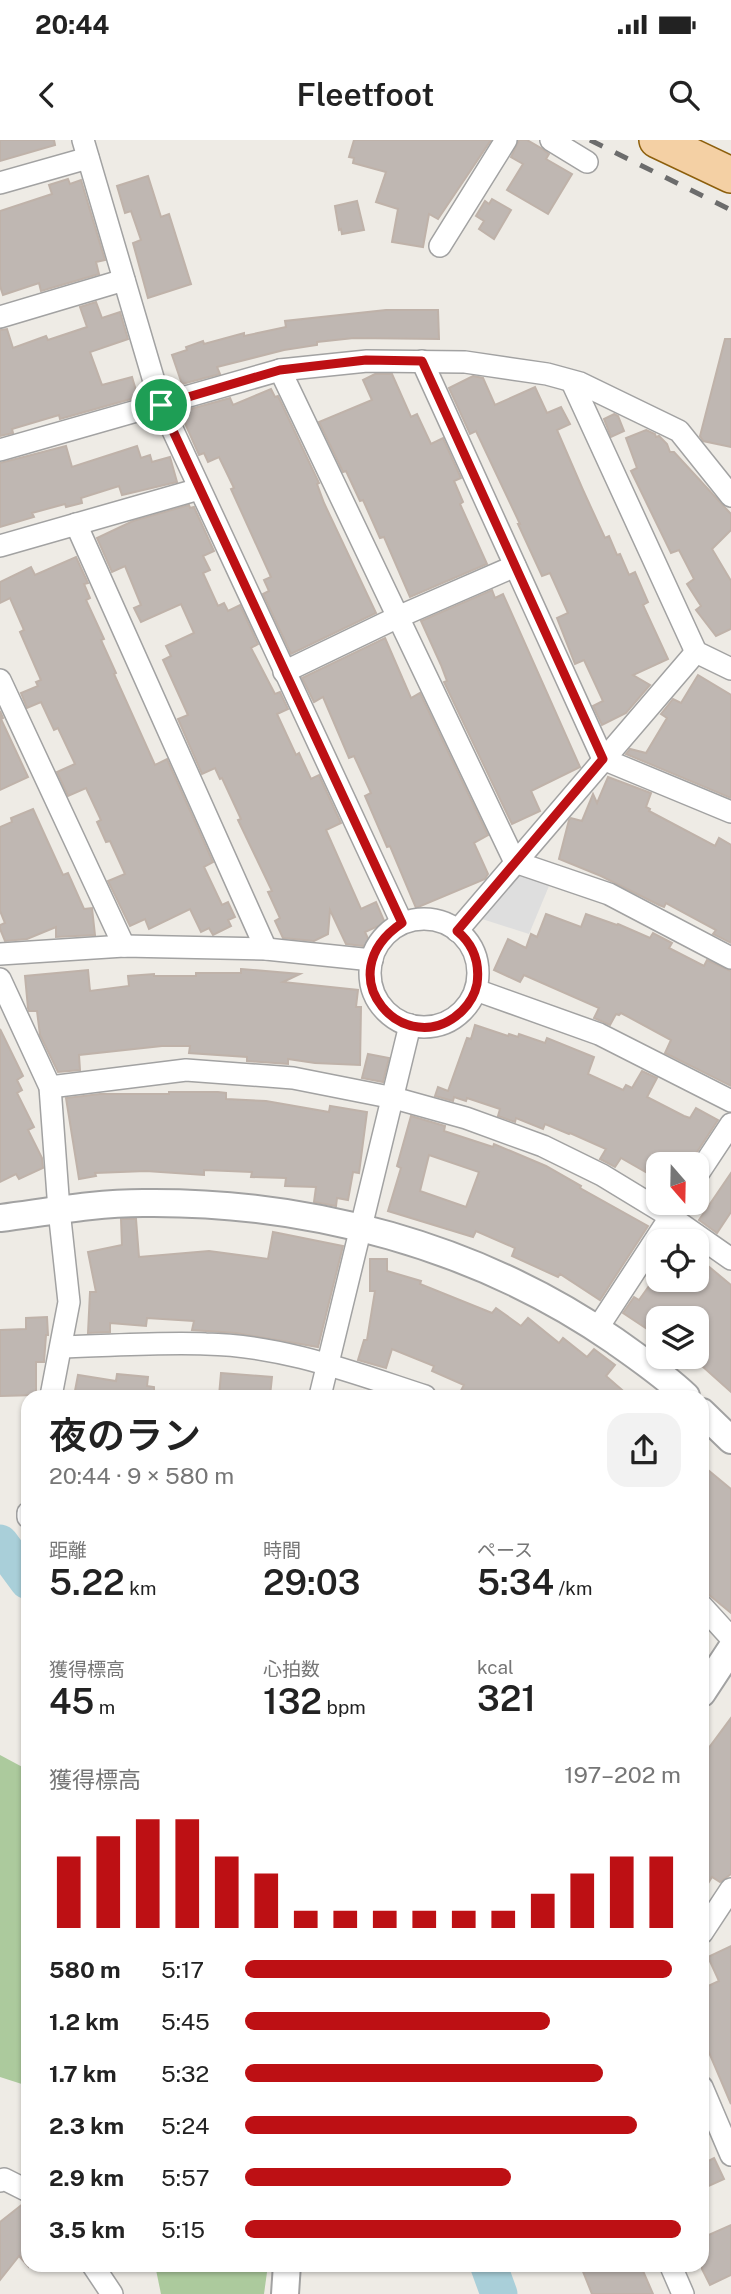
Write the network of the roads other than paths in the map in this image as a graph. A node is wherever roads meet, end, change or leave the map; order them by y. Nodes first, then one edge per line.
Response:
1 (506, 140) edge
2 (551, 140) edge
3 (657, 140) edge
4 (85, 149) edge
5 (587, 162) dead end
6 (731, 175) edge
7 (0, 183) edge
8 (440, 246) dead end
9 (124, 281) junction
10 (0, 317) edge
11 (422, 361) junction
12 (280, 370) junction
13 (572, 382) junction
14 (161, 405) junction
15 (0, 450) edge
16 (199, 489) junction
17 (731, 496) edge
18 (76, 524) junction
19 (0, 545) edge
20 (515, 566) junction
21 (398, 617) junction
22 (696, 652) junction
23 (731, 669) edge
24 (284, 672) junction
25 (0, 680) edge
26 (603, 759) junction
27 (731, 812) edge
28 (515, 862) junction
29 (402, 923) junction
30 (457, 931) junction
31 (124, 946) junction
32 (266, 949) junction
33 (0, 954) edge
34 (731, 958) edge
35 (372, 960) junction
36 (0, 979) edge
37 (476, 990) junction
38 (411, 1025) junction
39 (50, 1087) junction
40 (394, 1098) junction
41 (731, 1101) edge
42 (731, 1124) edge
43 (709, 1157) edge
44 (646, 1196) edge
45 (59, 1210) junction
46 (673, 1215) edge
47 (682, 1215) edge
48 (0, 1218) edge
49 (363, 1228) junction
50 (731, 1259) edge
51 (597, 1329) junction
52 (61, 1347) junction
53 (327, 1364) junction
54 (52, 1390) edge
55 (321, 1390) edge
56 (407, 1390) edge
57 (680, 1390) edge
58 (709, 1419) edge
59 (731, 1440) edge
60 (709, 1613) edge
61 (731, 1637) edge
62 (731, 1649) edge
63 (709, 1682) edge
64 (731, 1889) edge
65 (709, 1922) edge
66 (709, 2103) edge
67 (731, 2155) edge
68 (0, 2181) edge
69 (21, 2188) edge
70 (97, 2272) edge
71 (286, 2272) edge
72 (673, 2272) edge
73 (112, 2294) edge
74 (285, 2294) edge
75 (683, 2294) edge

1 - 8 street
2 - 5 street
3 - 6 main road
4 - 7 street
4 - 9 street
9 - 10 street
9 - 14 street
11 - 12 street
11 - 13 street
11 - 20 street
12 - 14 street
12 - 21 street
13 - 17 street
13 - 22 street
14 - 15 street
14 - 16 street
16 - 18 street
16 - 24 street
18 - 19 street
18 - 32 street
20 - 21 street
20 - 26 street
21 - 24 street
21 - 28 street
22 - 23 street
22 - 26 street
24 - 29 street
25 - 31 street
26 - 27 street
26 - 28 street
28 - 30 street
28 - 34 street
29 - 30 street
29 - 35 street
30 - 37 street
31 - 32 street
31 - 33 street
32 - 35 street
35 - 38 street
36 - 39 street
37 - 38 street
37 - 41 street
38 - 40 street
39 - 40 street
39 - 45 street
40 - 44 street
40 - 49 street
42 - 43 street
45 - 48 street
45 - 49 street
45 - 52 street
46 - 51 street
47 - 50 street
49 - 51 street
49 - 53 street
51 - 57 street
52 - 53 street
52 - 54 street
53 - 55 street
53 - 56 street
58 - 59 street
60 - 61 street
62 - 63 street
64 - 65 street
66 - 67 street
68 - 69 street
70 - 73 street
71 - 74 street
72 - 75 street

